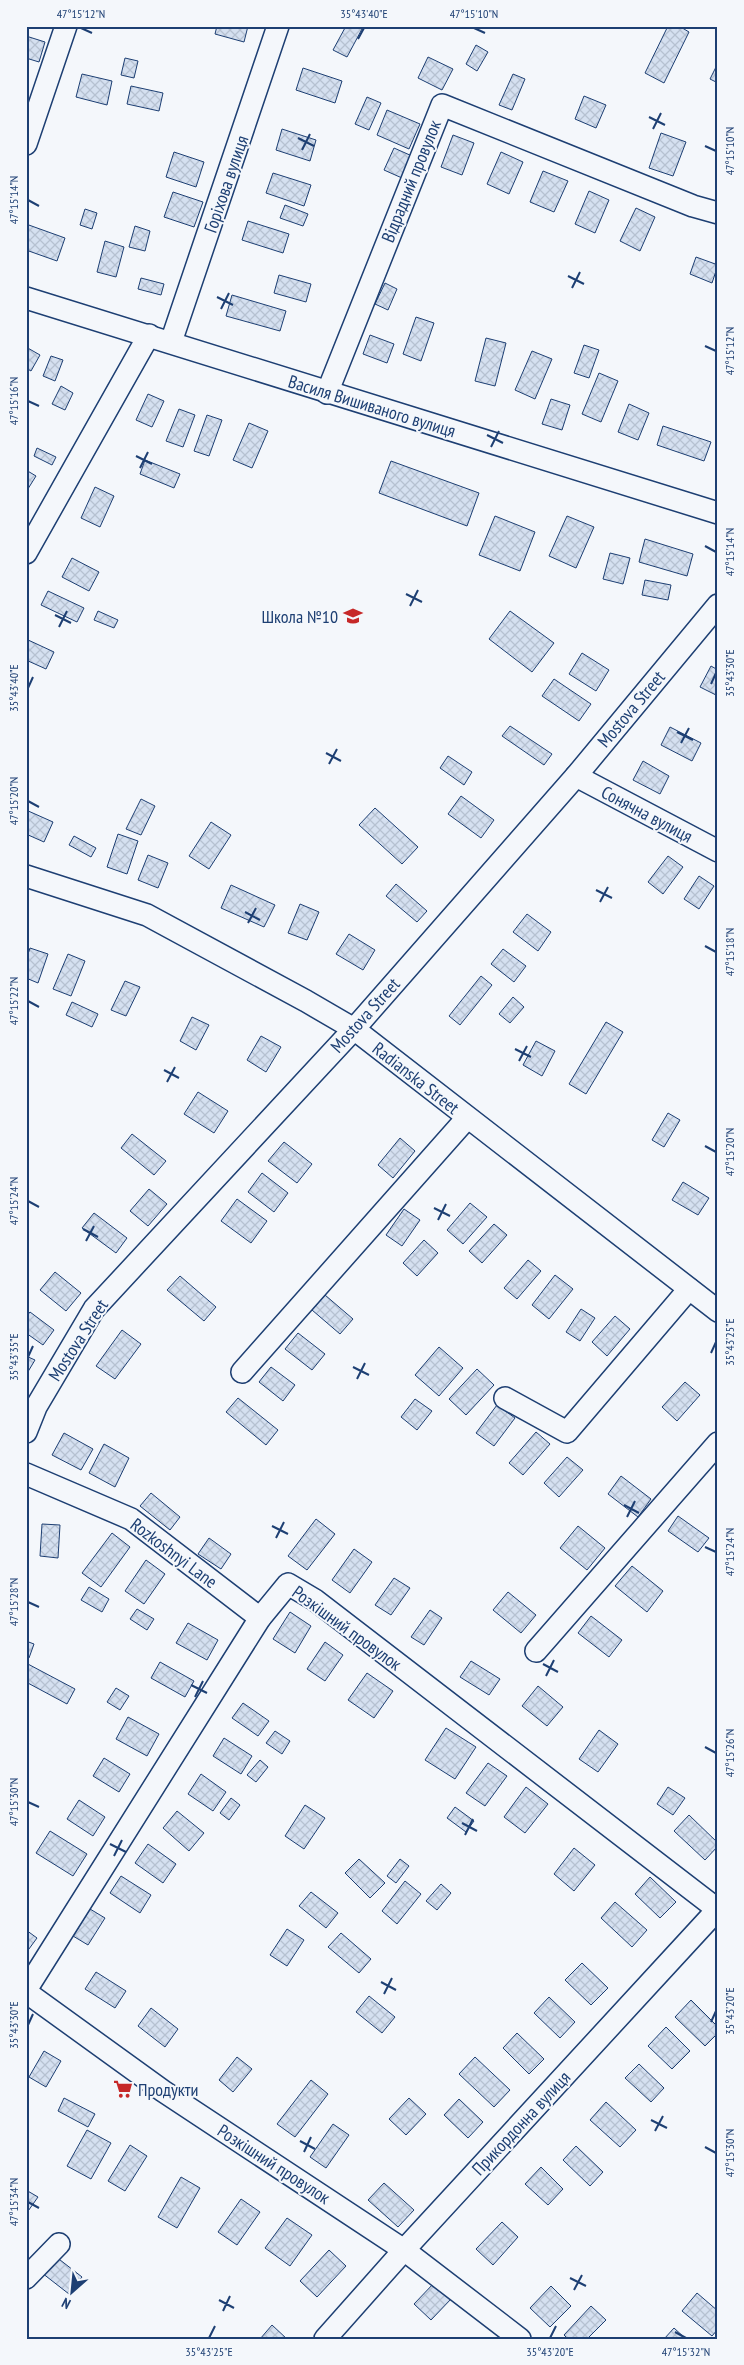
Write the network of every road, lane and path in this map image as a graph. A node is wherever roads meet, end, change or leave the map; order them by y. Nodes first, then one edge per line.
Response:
1 (66, 26) edge
2 (278, 26) edge
3 (26, 144) edge
4 (718, 213) edge
5 (26, 298) edge
6 (149, 335) junction
7 (171, 342) junction
8 (326, 392) junction
9 (718, 513) edge
10 (26, 553) edge
11 (718, 605) edge
12 (576, 776) junction
13 (718, 851) edge
14 (26, 876) edge
15 (354, 1029) junction
16 (467, 1118) junction
17 (689, 1289) junction
18 (718, 1312) edge
19 (242, 1372) dead end
20 (505, 1398) dead end
21 (26, 1432) edge
22 (718, 1443) edge
23 (26, 1474) edge
24 (260, 1618) junction
25 (536, 1651) dead end
26 (715, 1917) edge
27 (26, 1991) edge
28 (59, 2244) dead end
29 (404, 2250) junction
30 (26, 2278) edge
31 (325, 2339) edge
32 (520, 2339) edge

1 - 3 street
2 - 7 street, Горіхова вулиця
4 - 8 street, Відрадний провулок
5 - 6 street, Василя Вишиваного вулиця
6 - 7 street, Василя Вишиваного вулиця
6 - 10 street
7 - 8 street, Василя Вишиваного вулиця
8 - 9 street, Василя Вишиваного вулиця
11 - 12 street, Mostova Street
12 - 13 street, Сонячна вулиця
12 - 15 street, Mostova Street
14 - 15 street, Radianska Street
15 - 16 street, Radianska Street
15 - 21 street, Mostova Street
16 - 17 street, Radianska Street
16 - 19 street
17 - 18 street, Radianska Street
17 - 20 street
22 - 25 street
23 - 24 street, Rozkoshnyi Lane
24 - 26 street, Розкішний провулок
24 - 27 street, Розкішний провулок
26 - 29 street, Прикордонна вулиця
27 - 29 street, Розкішний провулок
28 - 30 street
29 - 31 street, Прикордонна вулиця
29 - 32 street, Розкішний провулок

